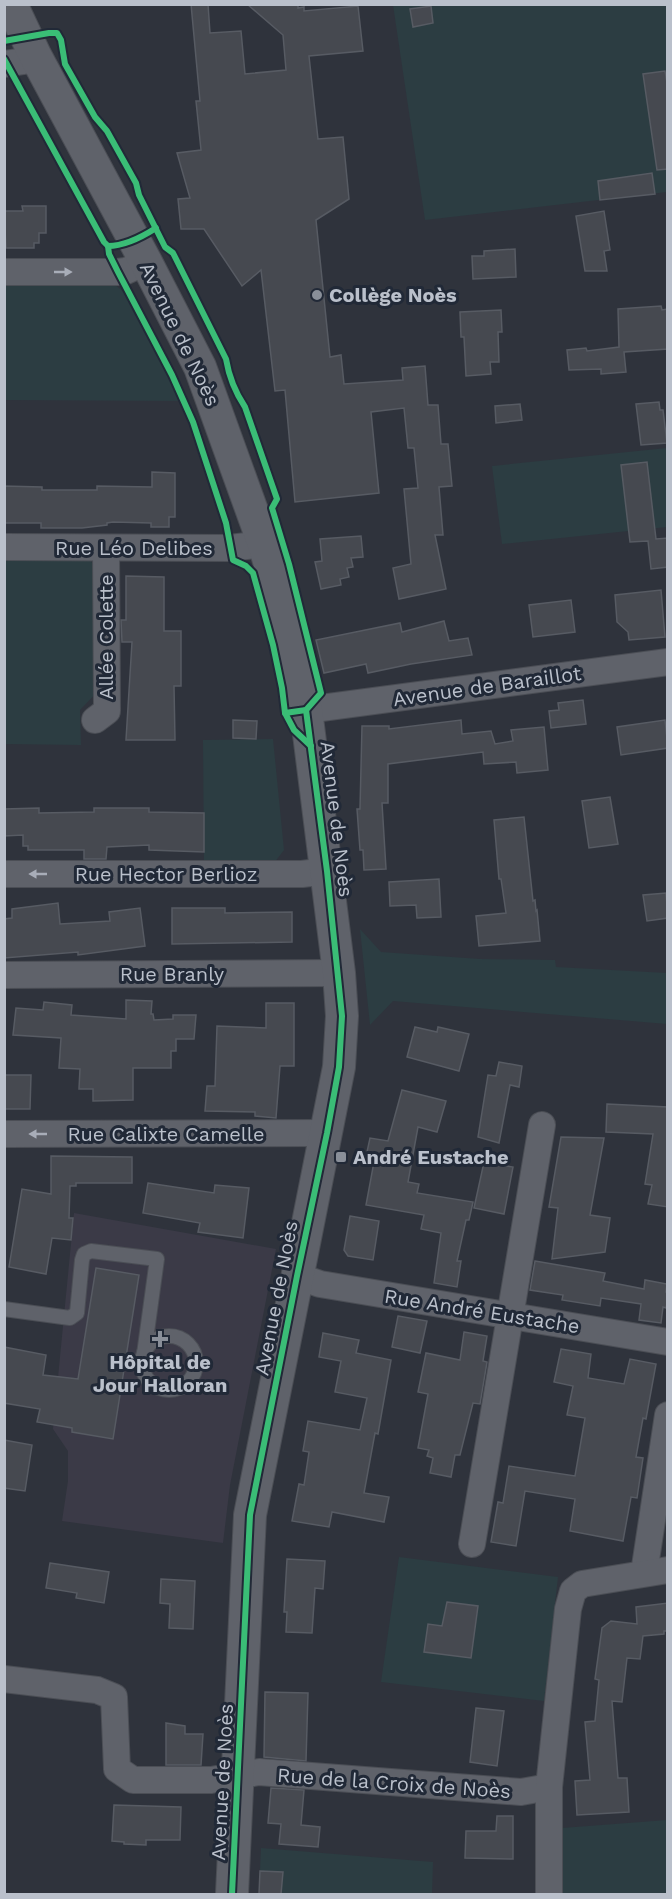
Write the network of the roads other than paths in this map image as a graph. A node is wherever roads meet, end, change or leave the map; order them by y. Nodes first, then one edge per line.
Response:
1 (11, 4) edge
2 (35, 55) junction
3 (4, 64) edge
4 (146, 262) junction
5 (4, 272) edge
6 (264, 544) junction
7 (4, 547) edge
8 (106, 548) junction
9 (668, 662) edge
10 (306, 710) junction
11 (95, 720) dead end
12 (327, 871) junction
13 (4, 874) edge
14 (339, 973) junction
15 (4, 975) edge
16 (542, 1125) dead end
17 (327, 1133) junction
18 (4, 1134) edge
19 (297, 1276) junction
20 (4, 1309) edge
21 (510, 1316) junction
22 (668, 1342) edge
23 (144, 1354) dead end
24 (668, 1415) edge
25 (472, 1544) dead end
26 (656, 1572) edge
27 (4, 1679) edge
28 (239, 1777) junction
29 (549, 1787) junction
30 (232, 1894) edge
31 (549, 1894) edge

1 - 2 street, Avenue de Noès
2 - 3 street
2 - 4 street, Avenue de Noès
5 -> 4 street
4 - 6 street, Avenue de Noès
6 - 8 street, Rue Léo Delibes
6 - 10 street, Avenue de Noès
7 - 8 street, Rue Léo Delibes
8 - 11 street, Allée Colette
9 - 10 street, Avenue de Baraillot
10 - 12 street, Avenue de Noès
12 -> 13 street, Rue Hector Berlioz
12 - 14 street, Avenue de Noès
14 - 15 street, Rue Branly
14 - 17 street, Avenue de Noès
16 - 21 street
17 -> 18 street, Rue Calixte Camelle
17 - 19 street, Avenue de Noès
19 - 21 street, Rue André Eustache
19 - 28 street, Avenue de Noès
20 - 23 lane
21 - 22 street, Rue André Eustache
21 - 25 street
24 - 26 street
26 - 29 street
27 - 28 street, Rue de la Croix de Noès
28 - 29 street, Rue de la Croix de Noès
28 - 30 street, Avenue de Noès
29 - 31 street

